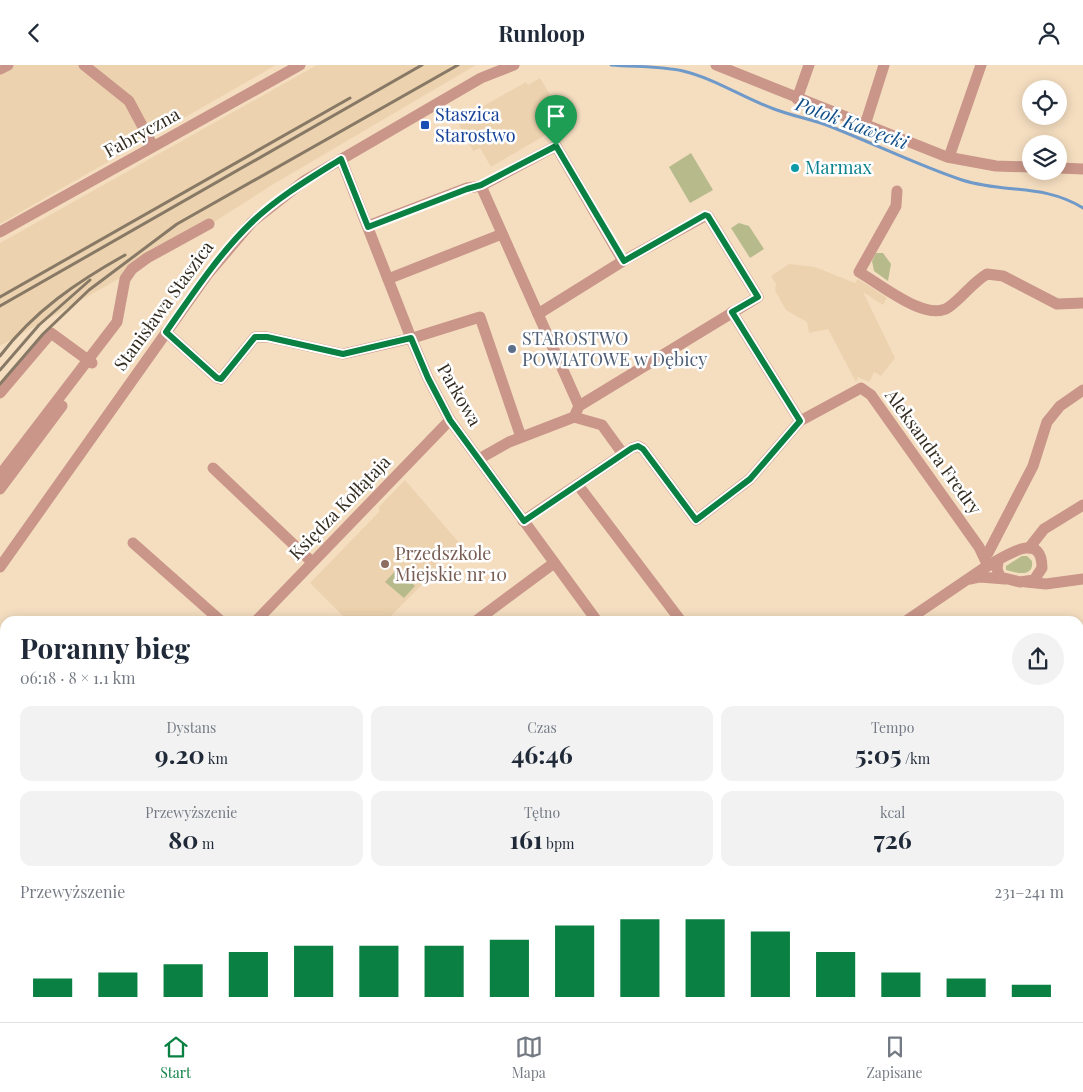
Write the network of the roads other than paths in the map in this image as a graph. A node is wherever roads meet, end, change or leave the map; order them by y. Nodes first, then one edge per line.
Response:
1 (8, 65) edge
2 (84, 65) edge
3 (300, 65) edge
4 (514, 65) edge
5 (716, 65) edge
6 (809, 65) edge
7 (884, 65) edge
8 (981, 65) edge
9 (0, 69) edge
10 (797, 99) junction
11 (865, 125) junction
12 (153, 147) junction
13 (950, 157) junction
14 (341, 159) junction
15 (1022, 167) edge
16 (1067, 168) edge
17 (1083, 169) edge
18 (481, 185) junction
19 (897, 191) dead end
20 (208, 224) dead end
21 (368, 227) junction
22 (0, 232) edge
23 (502, 234) junction
24 (624, 261) junction
25 (388, 279) junction
26 (1083, 303) edge
27 (732, 312) junction
28 (538, 314) junction
29 (166, 332) junction
30 (411, 338) junction
31 (88, 359) junction
32 (1083, 391) edge
33 (0, 393) edge
34 (576, 411) junction
35 (450, 420) junction
36 (800, 421) junction
37 (522, 437) junction
38 (622, 454) junction
39 (479, 459) junction
40 (213, 468) dead end
41 (0, 475) edge
42 (578, 485) junction
43 (0, 489) edge
44 (1083, 505) edge
45 (524, 521) junction
46 (133, 543) dead end
47 (1029, 547) junction
48 (983, 550) junction
49 (312, 562) junction
50 (554, 563) junction
51 (995, 563) junction
52 (0, 567) edge
53 (1042, 568) junction
54 (1005, 579) junction
55 (1083, 579) edge
56 (969, 580) junction
57 (1026, 582) junction
58 (1067, 582) junction
59 (215, 616) edge
60 (261, 616) edge
61 (483, 616) edge
62 (593, 616) edge
63 (677, 616) edge
64 (914, 616) edge

1 - 9 street
2 - 12 street
3 - 12 street, Fabryczna
4 - 14 street, Stanisława Staszica
5 - 10 street
6 - 10 street
7 - 11 street
8 - 13 street
10 - 11 street
11 - 13 street
12 - 22 street, Fabryczna
13 - 15 street
14 - 21 street, Parkowa
14 - 29 street, Stanisława Staszica
16 - 17 street
18 - 21 street
18 - 23 street
18 - 24 street
19 - 26 street
20 - 31 street
21 - 25 street, Parkowa
23 - 25 street
23 - 28 street
24 - 27 street
24 - 28 street
25 - 30 street, Parkowa
27 - 34 street
27 - 36 street
28 - 34 street
29 - 30 street
29 - 52 street, Stanisława Staszica
30 - 35 street, Parkowa
30 - 37 street
31 - 33 street
31 - 41 street
31 - 43 street
32 - 48 street
34 - 37 street
34 - 38 street
35 - 39 street, Parkowa
35 - 49 street, Księdza Kołłątaja
36 - 38 street, Aleksandra Fredry
36 - 48 street, Aleksandra Fredry
37 - 39 street
38 - 42 street, Aleksandra Fredry
39 - 45 street, Parkowa
40 - 49 street
42 - 45 street, Aleksandra Fredry
42 - 63 street
44 - 47 street
45 - 50 street, Parkowa
46 - 59 street
47 - 51 street
47 - 53 street
48 - 51 street, Aleksandra Fredry
49 - 60 street, Księdza Kołłątaja
50 - 61 street
50 - 62 street, Parkowa
51 - 54 street
51 - 56 street
53 - 57 street
53 - 58 street
54 - 56 street
54 - 57 street
55 - 58 street
56 - 64 street
57 - 58 street

